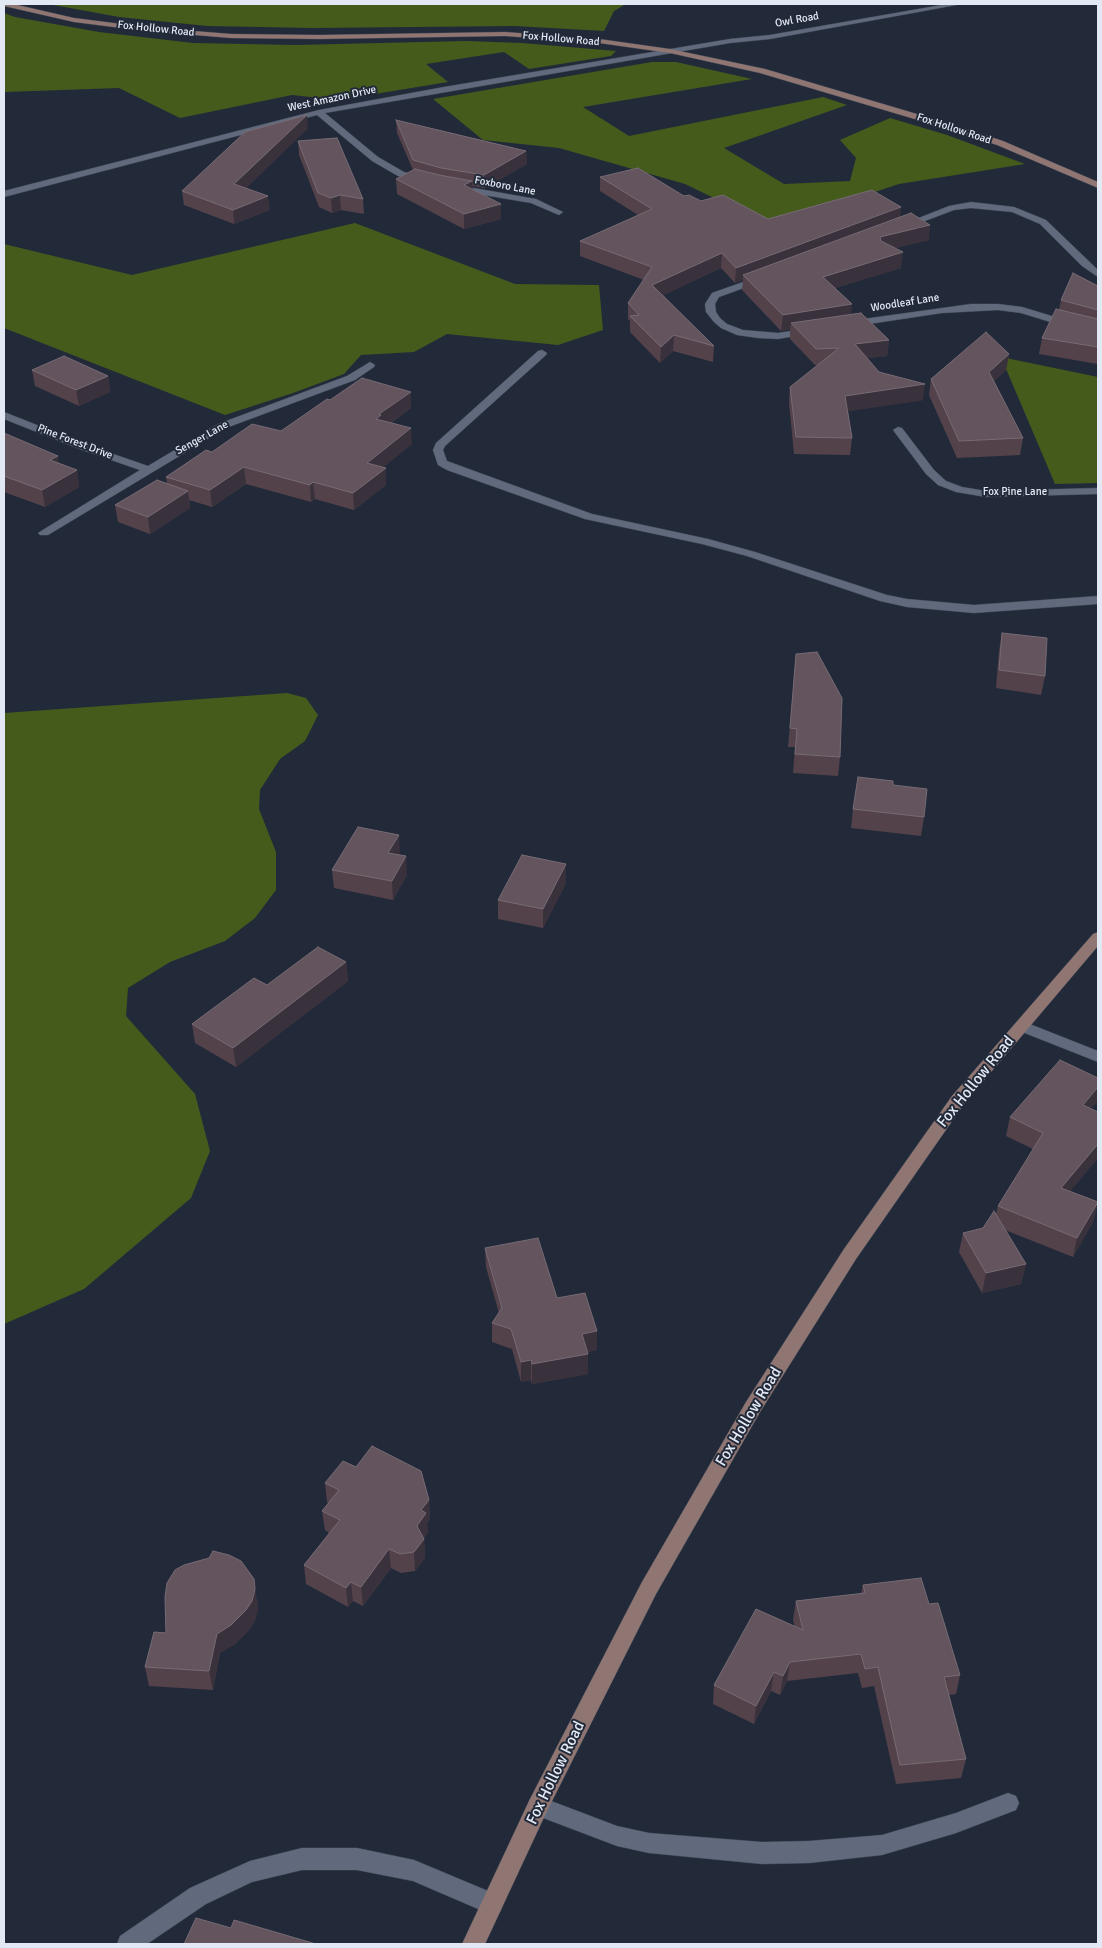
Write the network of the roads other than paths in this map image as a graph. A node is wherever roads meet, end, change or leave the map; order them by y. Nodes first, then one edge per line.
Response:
1 (4, 4) edge
2 (958, 4) edge
3 (670, 51) junction
4 (319, 112) junction
5 (432, 183) edge
6 (1098, 185) edge
7 (450, 187) edge
8 (4, 194) edge
9 (559, 212) dead end
10 (888, 232) edge
11 (1098, 274) edge
12 (770, 275) edge
13 (836, 326) edge
14 (817, 330) edge
15 (1098, 331) edge
16 (542, 352) dead end
17 (370, 365) dead end
18 (4, 414) edge
19 (898, 430) dead end
20 (147, 469) junction
21 (1098, 492) edge
22 (44, 532) dead end
23 (1098, 600) edge
24 (1098, 937) edge
25 (1022, 1026) junction
26 (1098, 1057) edge
27 (1008, 1803) dead end
28 (538, 1806) junction
29 (492, 1904) junction
30 (128, 1944) edge
31 (473, 1944) edge

1 - 3 main road, Fox Hollow Road
2 - 3 street, Owl Road
3 - 4 street, West Amazon Drive
3 - 6 main road, Fox Hollow Road
4 - 5 street
4 - 8 street, West Amazon Drive
7 - 9 street, Foxboro Lane
10 - 11 street
12 - 14 street
13 - 15 street, Woodleaf Lane
16 - 23 street
17 - 20 street, Senger Lane
18 - 20 street, Pine Forest Drive
19 - 21 street, Fox Pine Lane
20 - 22 street, Senger Lane
24 - 25 main road, Fox Hollow Road
25 - 26 street
25 - 28 main road, Fox Hollow Road
27 - 28 street
28 - 29 main road, Fox Hollow Road
29 - 30 street
29 - 31 main road, Fox Hollow Road

